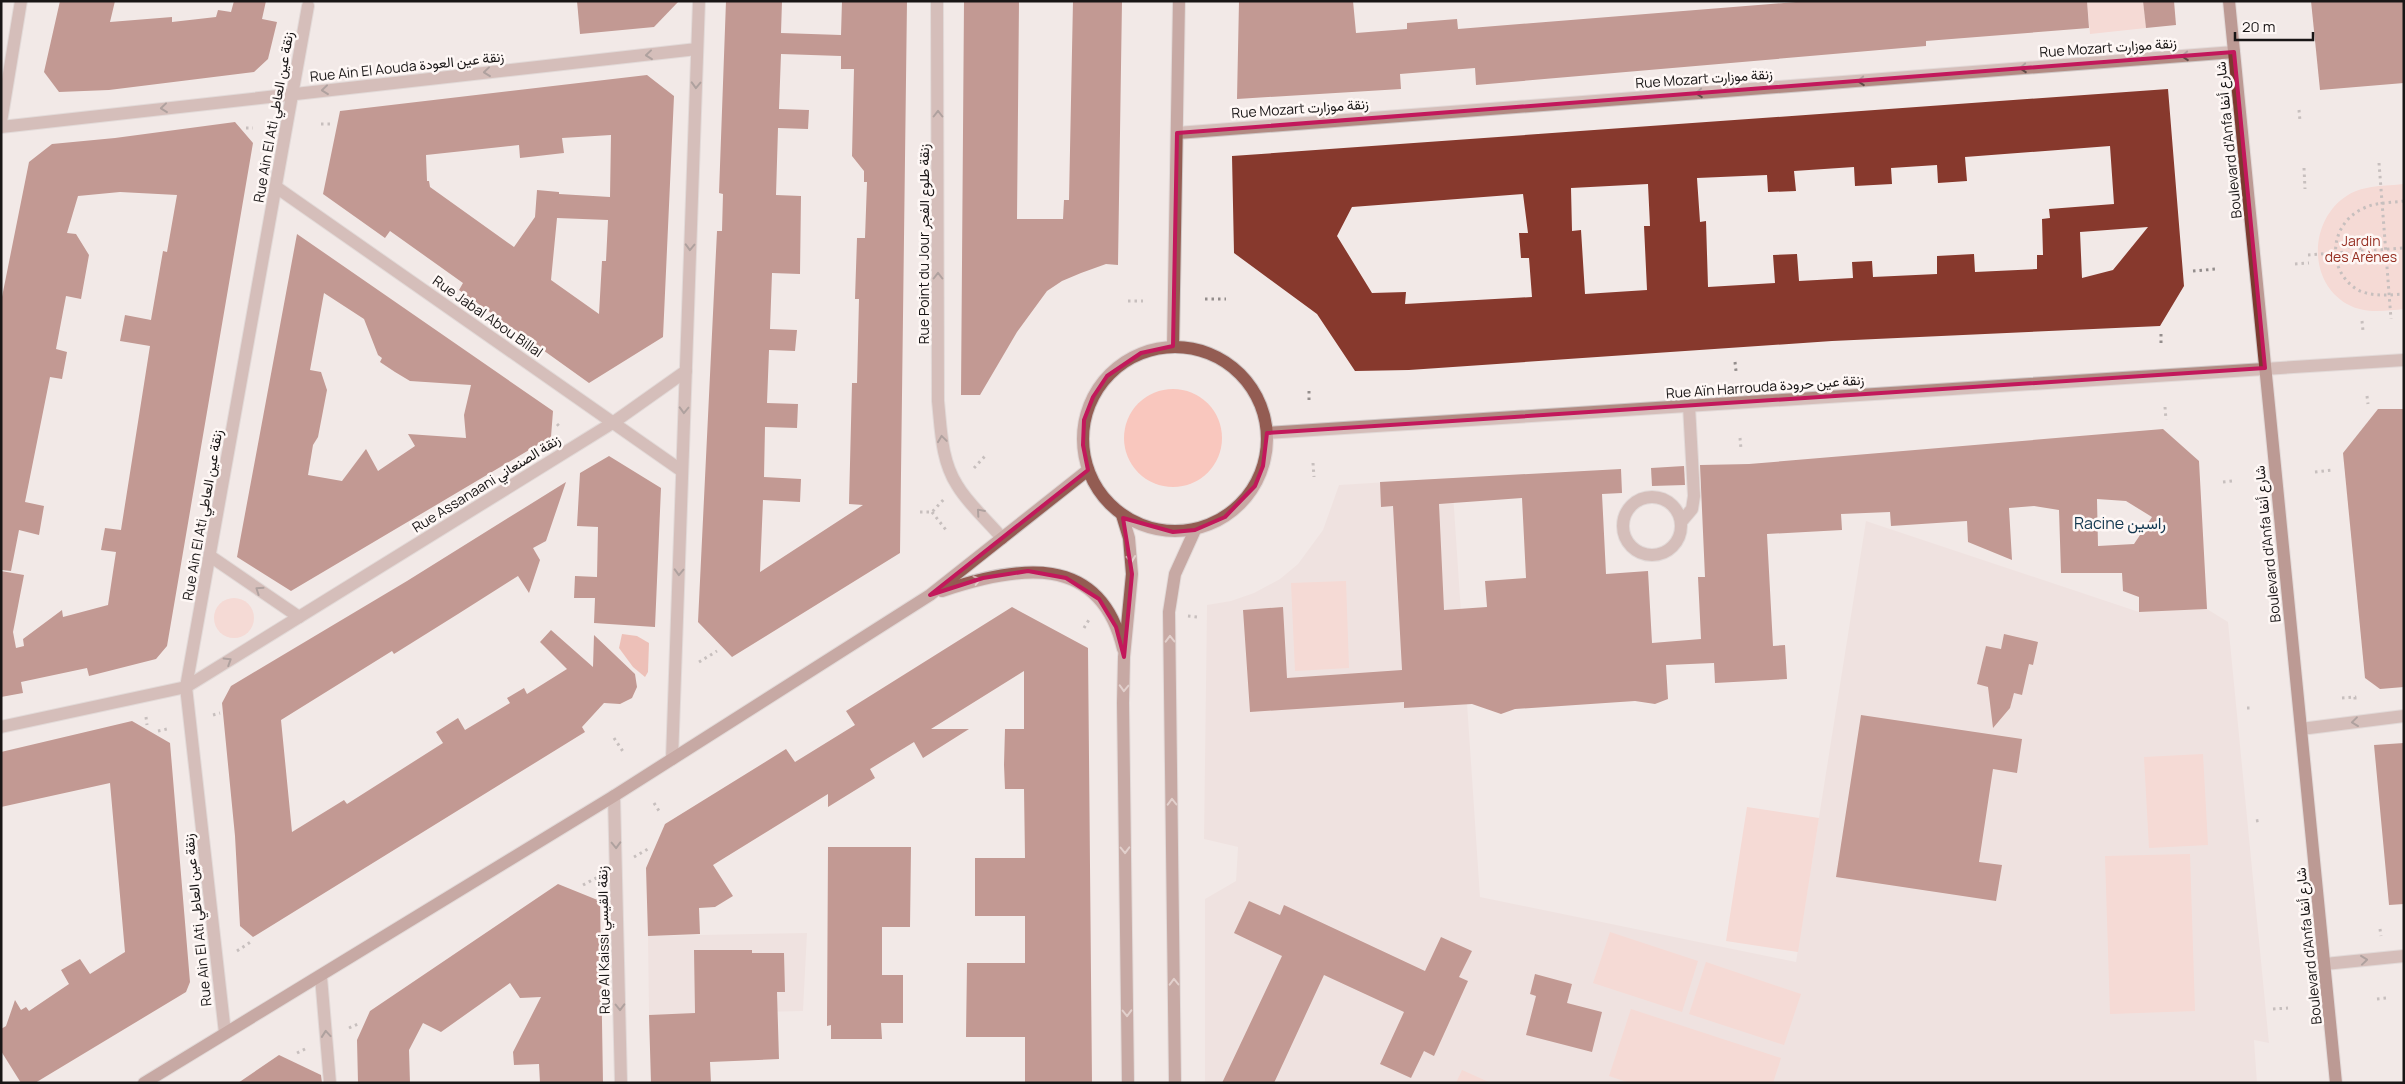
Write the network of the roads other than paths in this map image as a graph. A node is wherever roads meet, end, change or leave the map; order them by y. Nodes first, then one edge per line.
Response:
1 (21, 1) edge
2 (698, 1) edge
3 (937, 1) edge
4 (1179, 1) edge
5 (2229, 1) edge
6 (308, 6) dead end
7 (697, 49) junction
8 (2234, 52) junction
9 (292, 93) junction
10 (1, 122) edge
11 (1, 127) edge
12 (1177, 132) junction
13 (276, 187) junction
14 (1173, 346) junction
15 (2404, 360) edge
16 (2265, 368) junction
17 (686, 371) junction
18 (1689, 406) junction
19 (614, 422) junction
20 (1267, 433) junction
21 (1088, 470) junction
22 (682, 471) junction
23 (1122, 515) junction
24 (1682, 522) junction
25 (1195, 530) junction
26 (1002, 538) junction
27 (210, 556) junction
28 (930, 594) junction
29 (299, 617) junction
30 (1124, 657) junction
31 (186, 687) junction
32 (2404, 716) edge
33 (1, 727) edge
34 (2300, 729) junction
35 (672, 759) junction
36 (614, 796) junction
37 (2404, 956) edge
38 (2325, 964) junction
39 (321, 977) junction
40 (225, 1033) junction
41 (144, 1083) edge
42 (330, 1083) edge
43 (621, 1083) edge
44 (1128, 1083) edge
45 (1175, 1083) edge
46 (2336, 1083) edge

1 - 10 street
2 - 7 street
26 -> 3 street, Rue Point du Jour زنقة طلوع الفجر
4 - 12 main road
5 - 8 main road, Boulevard d'Anfa شارع أنفا
6 - 9 street, Rue Ain El Ati زنقة عين العاطي
7 -> 9 street, Rue Ain El Aouda زنقة عين العودة
7 -> 17 street
8 -> 12 street, Rue Mozart زنقة موزارت
8 - 16 main road, Boulevard d'Anfa شارع أنفا
9 -> 11 street, Rue Ain El Aouda زنقة عين العودة
9 - 13 street, Rue Ain El Ati زنقة عين العاطي
12 - 14 main road
13 - 19 street, Rue Jabal Abou Billal
13 - 27 street, Rue Ain El Ati زنقة عين العاطي
14 - 20 main road
14 - 21 main road
15 - 16 street, Rue Aïn Harrouda زنقة عين حرودة
16 - 18 street, Rue Aïn Harrouda زنقة عين حرودة
16 - 34 main road, Boulevard d'Anfa شارع أنفا
17 - 19 street, Rue Assanaani زنقة الصنعاني
17 -> 22 street
18 - 20 street, Rue Aïn Harrouda زنقة عين حرودة
18 - 24 street
19 - 22 street, Rue Jabal Abou Billal
19 - 29 street, Rue Assanaani زنقة الصنعاني
20 - 25 main road
21 - 23 main road
21 - 26 main road
22 -> 35 street
23 - 25 main road
23 -> 30 main road
24 - 24 street
45 -> 25 main road
26 - 28 main road
29 -> 27 street
27 - 31 street, Rue Ain El Ati زنقة عين العاطي
28 -> 30 main road
28 - 35 main road
31 -> 29 street, Rue Assanaani زنقة الصنعاني
30 -> 44 main road
31 - 33 street, Rue Assanaani زنقة الصنعاني
31 - 40 street, Rue Ain El Ati زنقة عين العاطي
32 -> 34 street
34 - 38 main road, Boulevard d'Anfa شارع أنفا
35 - 36 main road
36 - 39 main road
36 -> 43 street, Rue Al Kaissi زنقة القيسي
38 -> 37 street
38 - 46 main road, Boulevard d'Anfa شارع أنفا
39 - 40 main road
42 -> 39 street
40 - 41 main road

